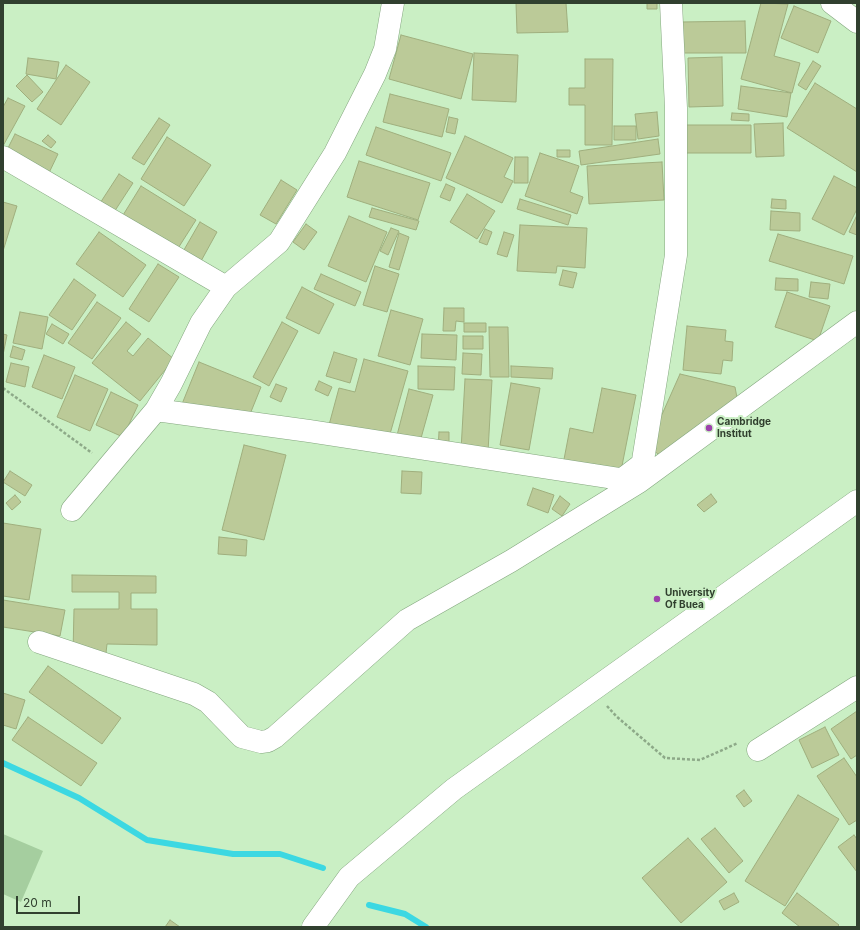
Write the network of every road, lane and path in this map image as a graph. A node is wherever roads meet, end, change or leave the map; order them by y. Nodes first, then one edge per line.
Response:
1 (393, 3) edge
2 (671, 3) edge
3 (832, 3) edge
4 (857, 22) edge
5 (3, 156) edge
6 (226, 287) junction
7 (857, 322) edge
8 (3, 388) edge
9 (156, 410) junction
10 (110, 465) junction
11 (640, 474) junction
12 (857, 501) edge
13 (72, 510) dead end
14 (39, 642) dead end
15 (857, 687) edge
16 (592, 690) junction
17 (758, 750) joint
18 (313, 927) edge

1 - 6 street
2 - 11 street
3 - 4 street
5 - 6 street
6 - 9 street
7 - 11 street
8 - 10 path
9 - 10 street
9 - 11 street
10 - 13 street
11 - 14 street
12 - 16 street
15 - 17 street
16 - 17 path
16 - 18 street

